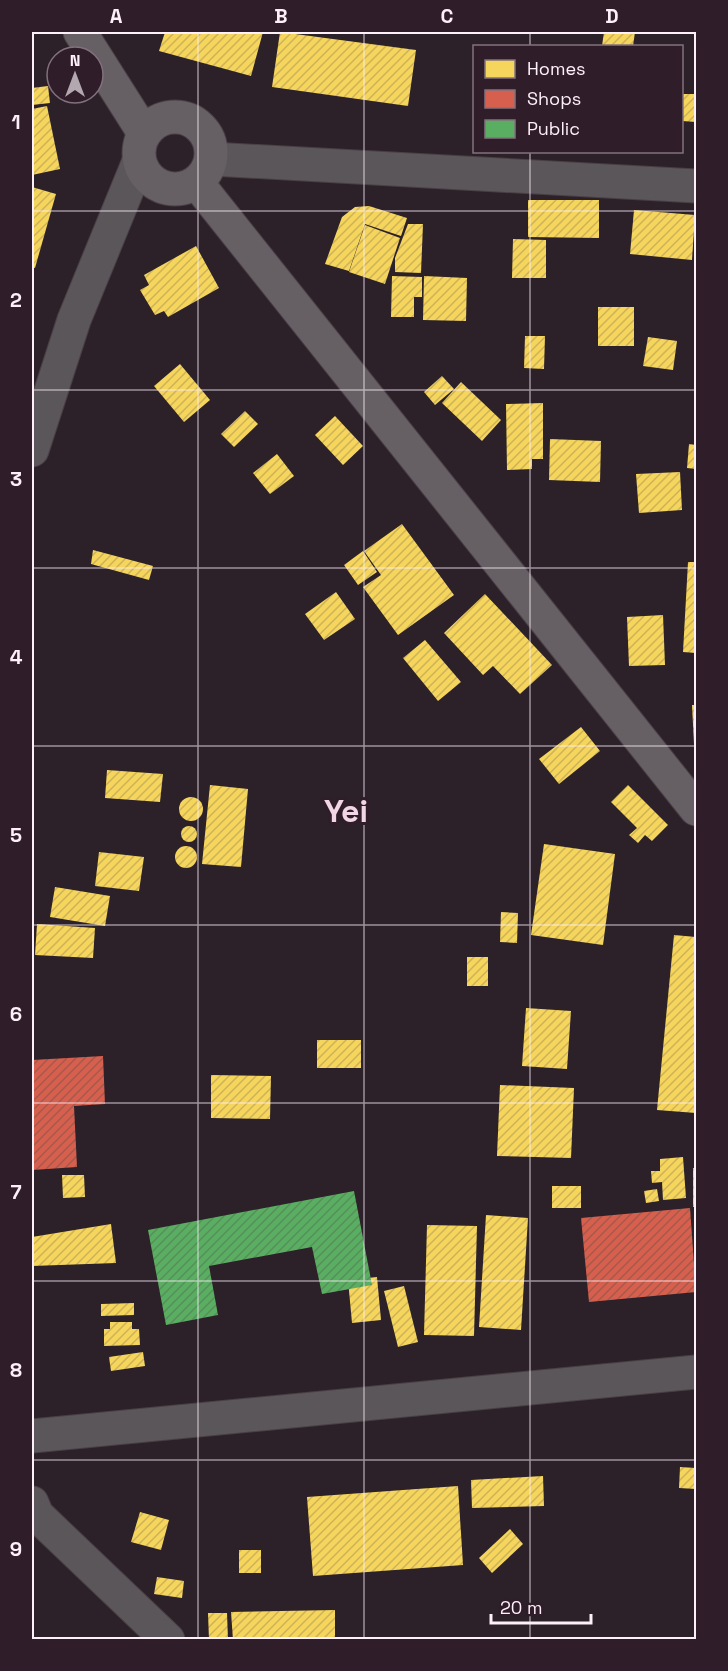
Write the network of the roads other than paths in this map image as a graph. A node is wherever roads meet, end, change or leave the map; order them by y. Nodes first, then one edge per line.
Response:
1 (80, 32) edge
2 (142, 147) junction
3 (204, 171) junction
4 (696, 186) edge
5 (32, 450) edge
6 (696, 809) edge
7 (696, 1372) edge
8 (32, 1436) edge
9 (32, 1503) edge
10 (168, 1640) edge

1 - 2 main road
2 - 3 main road
2 - 3 main road
2 - 5 street
3 - 4 street
3 - 6 main road
7 - 8 street
9 - 10 street

